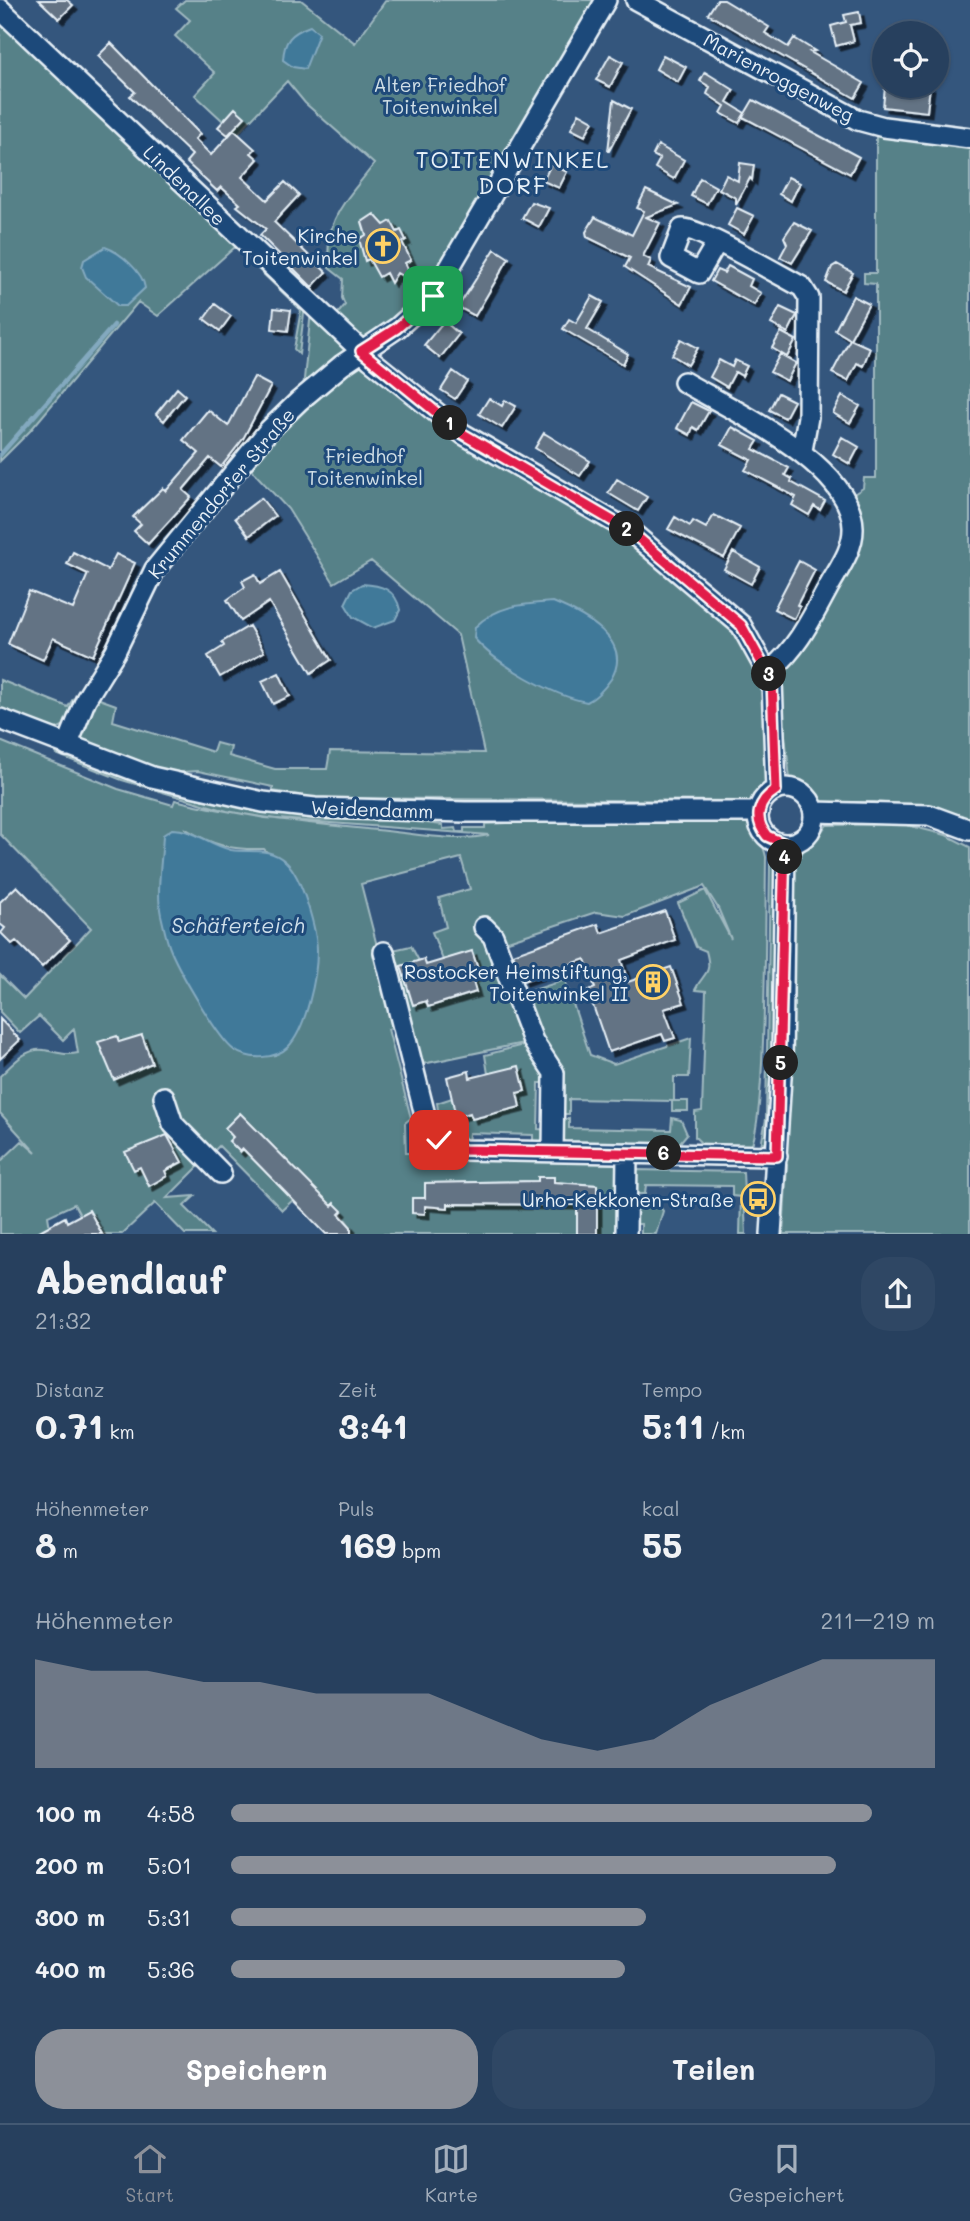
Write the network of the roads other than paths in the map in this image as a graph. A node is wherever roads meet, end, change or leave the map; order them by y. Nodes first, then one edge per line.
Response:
1 (606, 0) edge
2 (636, 0) edge
3 (0, 9) edge
4 (970, 138) edge
5 (717, 242) dead end
6 (361, 351) junction
7 (684, 382) dead end
8 (802, 450) junction
9 (767, 669) junction
10 (0, 719) edge
11 (67, 746) junction
12 (776, 790) junction
13 (814, 811) junction
14 (759, 812) junction
15 (970, 830) edge
16 (785, 844) junction
17 (484, 927) dead end
18 (384, 952) dead end
19 (164, 1097) dead end
20 (553, 1152) junction
21 (627, 1153) junction
22 (777, 1156) junction
23 (221, 1174) dead end
24 (626, 1234) edge
25 (771, 1234) edge

1 - 6 street, Krummendorfer Straße
2 - 4 street, Marienroggenweg
3 - 6 street, Lindenallee
5 - 8 street
6 - 9 street, Lindenallee
6 - 11 street, Krummendorfer Straße
7 - 8 street
8 - 9 street
9 - 12 street, Lindenallee
10 - 11 street, Weidendamm
11 - 14 street, Weidendamm
12 - 13 street
12 - 14 street
13 - 15 street
13 - 16 street
14 - 16 street
16 - 22 street
17 - 20 street
18 - 20 street
19 - 23 street
20 - 21 street
21 - 22 street
21 - 24 street
22 - 25 street

